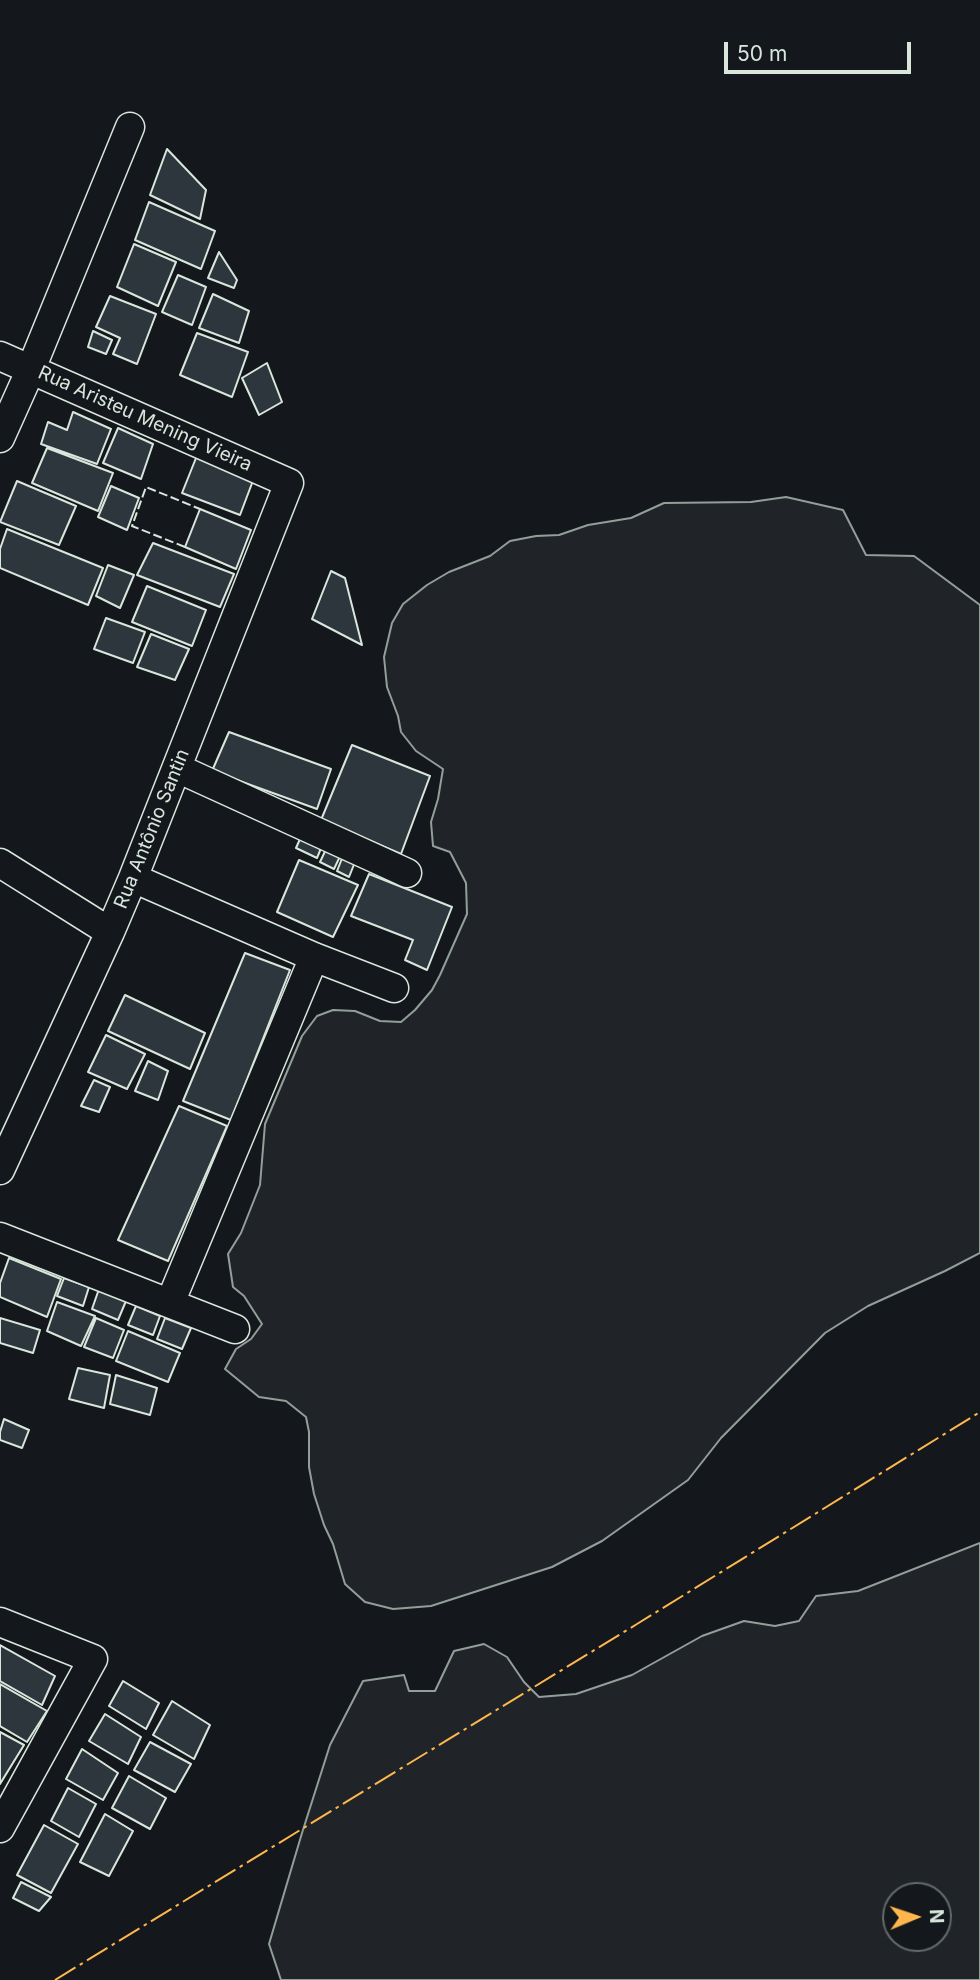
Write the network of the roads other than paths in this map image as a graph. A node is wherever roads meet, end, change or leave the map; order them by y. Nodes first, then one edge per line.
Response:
1 (130, 127) dead end
2 (0, 356) edge
3 (31, 369) junction
4 (0, 438) edge
5 (289, 483) joint
6 (177, 768) junction
7 (0, 863) edge
8 (407, 873) dead end
9 (133, 878) junction
10 (110, 932) junction
11 (314, 957) junction
12 (394, 988) dead end
13 (0, 1170) edge
14 (0, 1237) edge
15 (170, 1303) junction
16 (235, 1329) dead end
17 (0, 1622) edge
18 (0, 1828) edge

1 - 3 street
2 - 3 street, Rua Aristeu Mening Vieira
3 - 4 street
3 - 5 street, Rua Aristeu Mening Vieira
5 - 6 street, Rua Antônio Santin
6 - 8 street
6 - 9 street, Rua Antônio Santin
7 - 10 street
9 - 10 street, Rua Antônio Santin
9 - 11 street
10 - 13 street, Rua Antônio Santin
11 - 12 street
11 - 15 street
14 - 15 street
15 - 16 street
17 - 18 street

